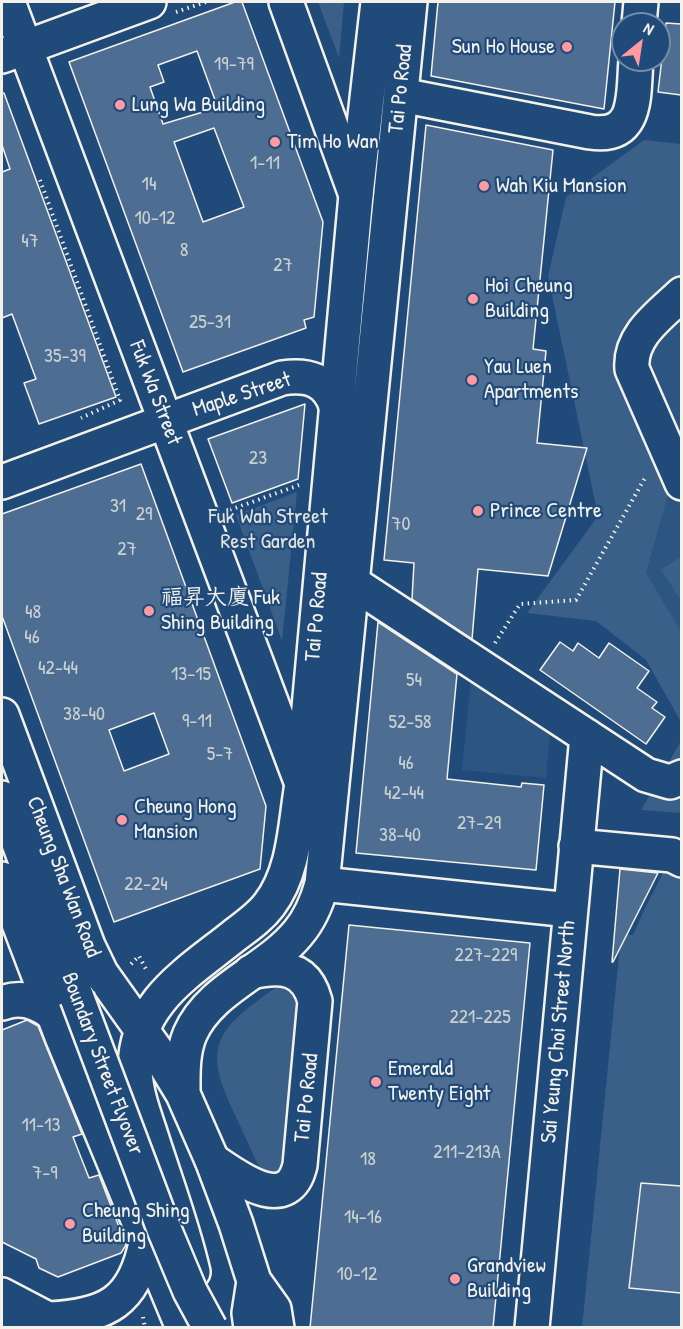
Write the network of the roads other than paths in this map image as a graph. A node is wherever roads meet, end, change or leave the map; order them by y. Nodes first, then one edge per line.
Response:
1 (8, 2) edge
2 (286, 2) edge
3 (378, 2) edge
4 (410, 2) edge
5 (160, 8) edge
6 (13, 52) edge
7 (635, 72) edge
8 (401, 95) junction
9 (356, 195) junction
10 (681, 294) edge
11 (336, 406) junction
12 (165, 420) junction
13 (2, 482) edge
14 (681, 483) edge
15 (353, 583) junction
16 (2, 715) edge
17 (587, 736) junction
18 (681, 777) edge
19 (302, 784) junction
20 (2, 798) edge
21 (576, 846) junction
22 (681, 860) edge
23 (2, 879) edge
24 (322, 884) junction
25 (570, 910) junction
26 (251, 972) junction
27 (2, 1003) edge
28 (52, 1012) junction
29 (142, 1030) junction
30 (183, 1094) junction
31 (212, 1160) junction
32 (147, 1243) junction
33 (254, 1281) junction
34 (2, 1297) edge
35 (44, 1325) edge
36 (183, 1328) edge
37 (202, 1328) edge
38 (210, 1328) edge
39 (251, 1328) edge
40 (277, 1328) edge
41 (532, 1328) edge

1 - 6 main road, Fuk Wa Street
2 - 9 main road
3 - 9 main road, Tai Po Road
4 - 8 main road, Tai Po Road
5 - 6 main road
6 - 12 main road, Fuk Wa Street
7 - 8 main road
8 - 15 main road, Tai Po Road
9 - 11 main road, Tai Po Road
10 - 14 main road
11 - 12 main road, Maple Street
11 - 19 main road, Tai Po Road
12 - 13 main road, Maple Street
12 - 19 main road, Fuk Wa Street
15 - 17 main road
15 - 24 main road, Tai Po Road
16 - 29 main road, Cheung Sha Wan Road
17 - 18 main road
17 - 21 main road, Sai Yeung Choi Street North
19 - 29 main road, Tai Po Road
20 - 38 main road, Boundary Street Flyover, bridge
21 - 22 main road
21 - 25 main road, Sai Yeung Choi Street North
23 - 28 main road
24 - 25 main road
24 - 26 main road, Tai Po Road
25 - 41 main road, Sai Yeung Choi Street North
26 - 30 main road, Tai Po Road
26 - 31 main road, Tai Po Road
27 - 28 main road
28 - 32 main road
29 - 30 main road, Cheung Sha Wan Road
29 - 37 main road
30 - 31 main road, Cheung Sha Wan Road
31 - 33 main road, Cheung Sha Wan Road
32 - 35 main road
32 - 36 main road
33 - 39 main road, Cheung Sha Wan Road
33 - 40 main road
34 - 35 main road

